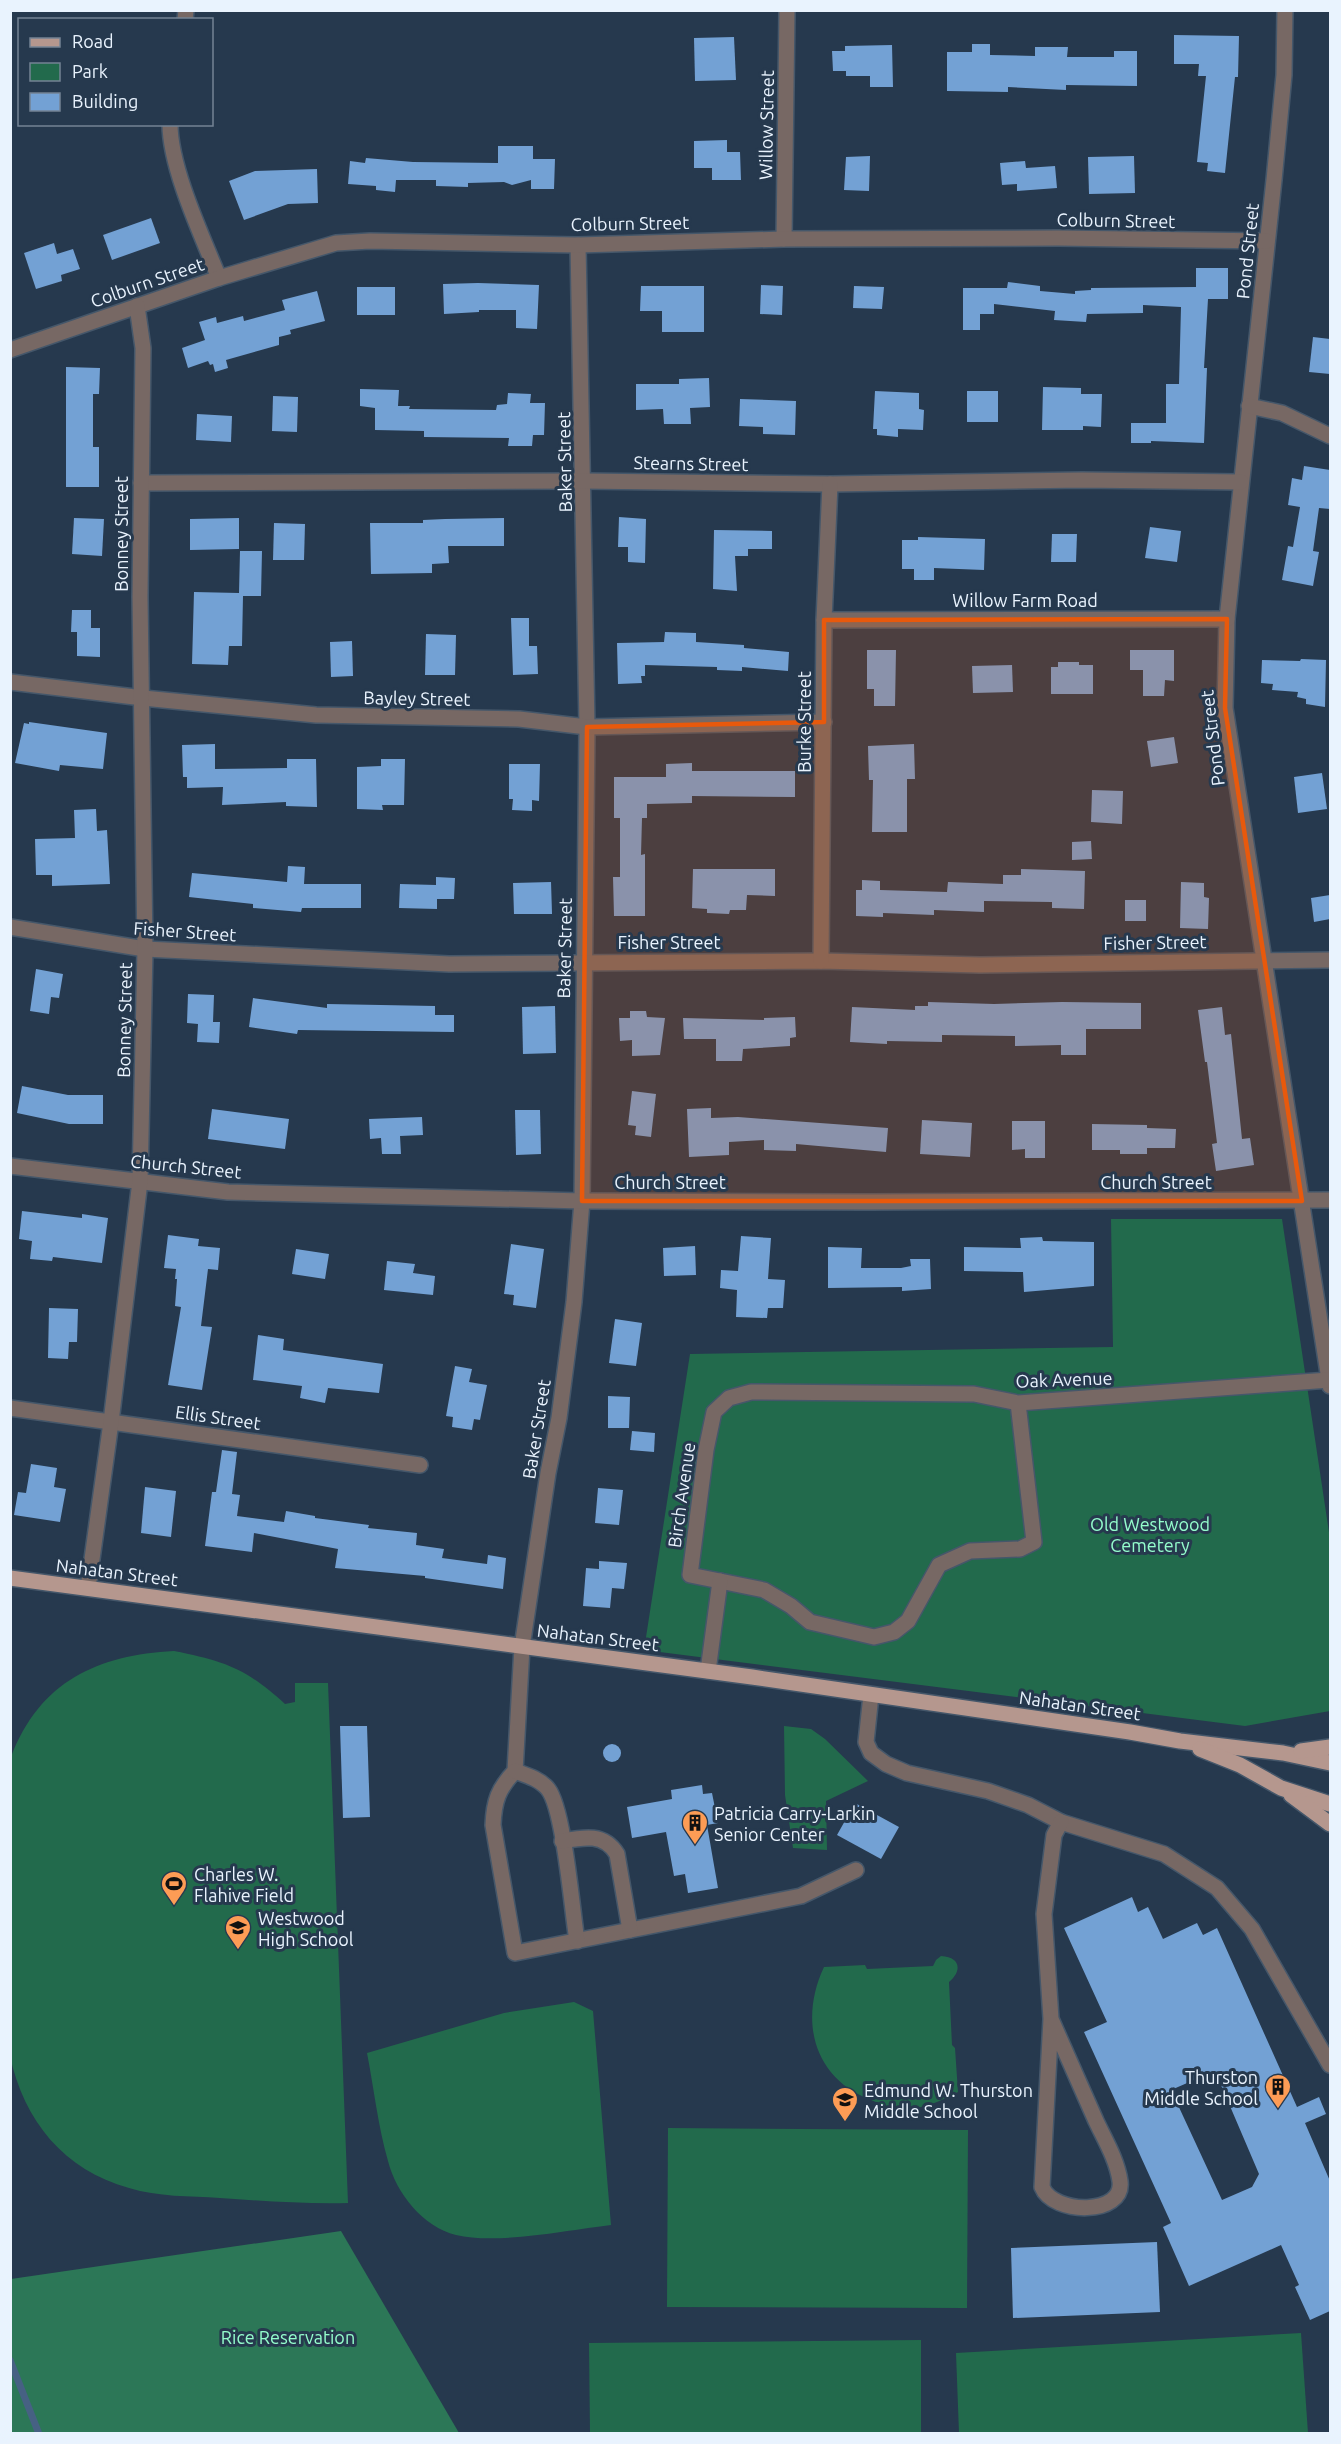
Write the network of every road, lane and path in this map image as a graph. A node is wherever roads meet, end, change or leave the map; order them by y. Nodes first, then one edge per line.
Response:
1 (787, 10) edge
2 (1285, 10) edge
3 (170, 126) edge
4 (784, 239) junction
5 (1267, 241) junction
6 (579, 245) junction
7 (219, 278) junction
8 (137, 306) junction
9 (10, 350) edge
10 (1249, 406) junction
11 (1330, 436) edge
12 (584, 481) junction
13 (1241, 482) junction
14 (141, 483) junction
15 (830, 484) junction
16 (1227, 619) junction
17 (824, 620) junction
18 (10, 682) edge
19 (143, 698) junction
20 (824, 722) junction
21 (587, 727) junction
22 (10, 927) edge
23 (145, 949) junction
24 (1263, 960) junction
25 (1330, 960) edge
26 (584, 961) junction
27 (820, 961) junction
28 (10, 1166) edge
29 (140, 1181) junction
30 (1330, 1200) edge
31 (582, 1201) junction
32 (1302, 1201) junction
33 (1330, 1383) edge
34 (729, 1398) joint
35 (1018, 1403) junction
36 (10, 1408) edge
37 (111, 1422) junction
38 (420, 1465) dead end
39 (10, 1578) edge
40 (720, 1581) junction
41 (88, 1588) junction
42 (522, 1647) junction
43 (708, 1671) junction
44 (871, 1695) junction
45 (1180, 1741) junction
46 (1330, 1747) edge
47 (1283, 1753) junction
48 (1330, 1763) edge
49 (515, 1770) junction
50 (1281, 1788) junction
51 (1330, 1804) edge
52 (1061, 1822) junction
53 (1330, 1824) edge
54 (562, 1841) junction
55 (856, 1870) dead end
56 (630, 1930) junction
57 (577, 1941) junction
58 (1051, 2019) junction
59 (1330, 2065) edge

1 - 4 street, Willow Street
2 - 5 street, Pond Street
3 - 7 street
4 - 5 street, Colburn Street
4 - 6 street, Colburn Street
5 - 10 street, Pond Street
6 - 7 street, Colburn Street
6 - 12 street, Baker Street
7 - 8 street, Colburn Street
8 - 9 street, Colburn Street
8 - 14 street, Bonney Street
10 - 11 street
10 - 13 street, Pond Street
12 - 14 street, Stearns Street
12 - 15 street, Stearns Street
12 - 21 street, Baker Street
13 - 15 street, Stearns Street
13 - 16 street, Pond Street
14 - 19 street, Bonney Street
15 - 17 street, Burke Street
16 - 17 street, Willow Farm Road
16 - 24 street, Pond Street
17 - 20 street, Burke Street
18 - 19 street, Bayley Street
19 - 21 street, Bayley Street
19 - 23 street, Bonney Street
20 - 21 street, Bayley Street
20 - 27 street, Burke Street
21 - 26 street, Baker Street
22 - 23 street, Fisher Street
23 - 26 street, Fisher Street
23 - 29 street, Bonney Street
24 - 25 street, Fisher Street
24 - 27 street, Fisher Street
24 - 32 street, Pond Street
26 - 27 street, Fisher Street
26 - 31 street, Baker Street
28 - 29 street, Church Street
29 - 31 street, Church Street
29 - 37 street, Bonney Street
30 - 32 street, Church Street
31 - 32 street, Church Street
31 - 42 street, Baker Street
32 - 33 street, Pond Street
33 - 35 street, Oak Avenue
34 - 35 street, Oak Avenue
34 - 40 street, Birch Avenue
35 - 40 street
36 - 37 street, Ellis Street
37 - 38 street, Ellis Street
37 - 41 street, Bonney Street
39 - 41 main road, Nahatan Street
40 - 43 street
41 - 42 main road, Nahatan Street
42 - 43 main road, Nahatan Street
42 - 49 street, Baker Street
43 - 44 main road, Nahatan Street
44 - 45 main road, Nahatan Street
44 - 52 street
45 - 47 main road, Nahatan Street
45 - 50 main road, Nahatan Street
46 - 47 main road
47 - 48 main road, Nahatan Street
49 - 54 street
49 - 57 street
50 - 51 main road, Nahatan Street
50 - 53 main road
52 - 58 street
52 - 59 street
54 - 56 street
54 - 57 street
55 - 56 street
56 - 57 street
58 - 58 street

